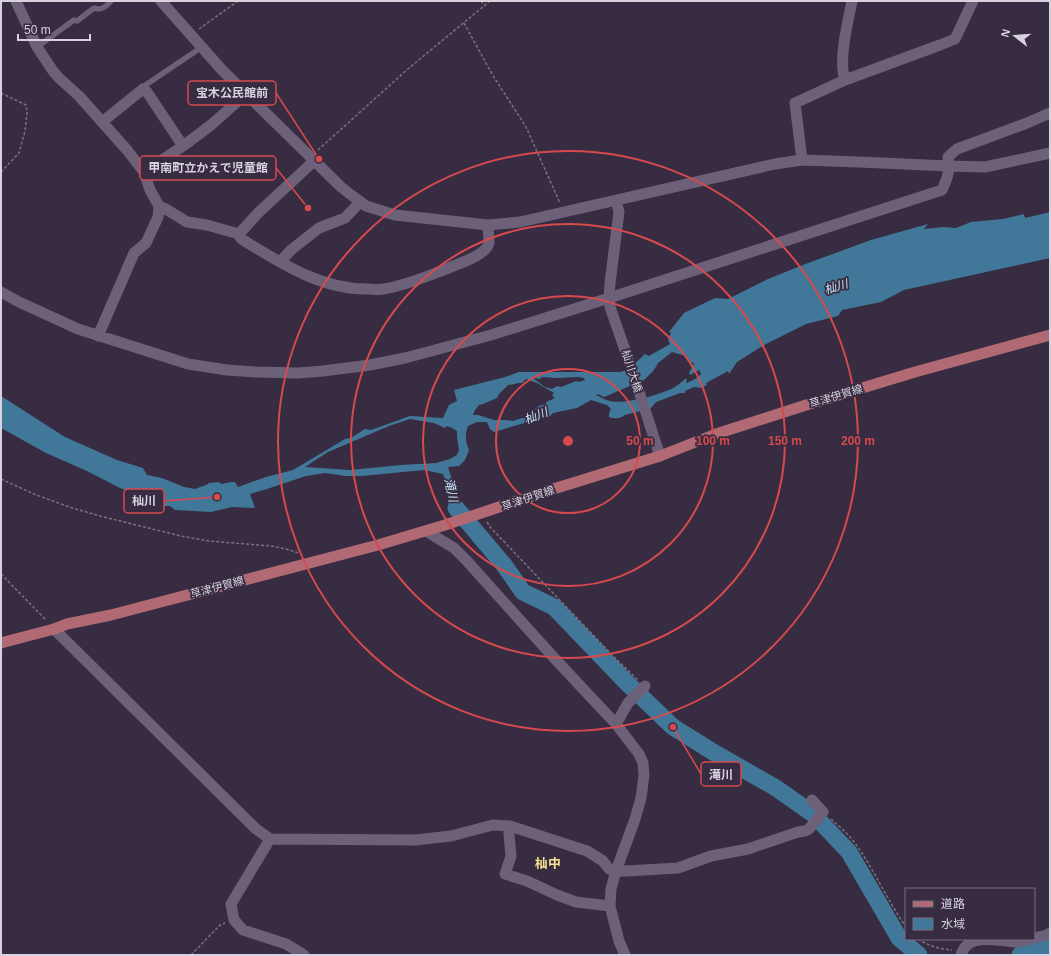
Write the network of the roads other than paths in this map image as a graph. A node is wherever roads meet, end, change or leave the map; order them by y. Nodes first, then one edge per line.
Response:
1 (16, 1) edge
2 (111, 1) edge
3 (161, 1) edge
4 (852, 1) edge
5 (973, 1) edge
6 (37, 47) junction
7 (196, 51) dead end
8 (845, 80) junction
9 (143, 89) junction
10 (246, 94) junction
11 (1050, 113) edge
12 (102, 122) junction
13 (183, 146) junction
14 (1050, 153) edge
15 (312, 158) junction
16 (802, 160) junction
17 (949, 166) junction
18 (144, 172) junction
19 (616, 200) junction
20 (360, 202) junction
21 (159, 206) junction
22 (488, 225) junction
23 (239, 234) junction
24 (280, 262) junction
25 (1, 292) edge
26 (609, 302) junction
27 (1050, 335) edge
28 (98, 336) junction
29 (660, 456) junction
30 (426, 531) junction
31 (54, 629) junction
32 (1, 643) edge
33 (644, 688) road end
34 (616, 724) junction
35 (812, 800) dead end
36 (510, 826) junction
37 (270, 838) junction
38 (616, 871) junction
39 (610, 906) junction
40 (1050, 933) edge
41 (1035, 938) edge
42 (981, 940) edge
43 (996, 940) edge
44 (1026, 940) edge
45 (961, 953) edge
46 (304, 955) edge
47 (625, 955) edge

1 - 6 street
2 - 6 lane
3 - 10 street
4 - 8 street
5 - 8 street
6 - 12 street
7 - 9 lane
8 - 16 street
9 - 12 street
9 - 13 street
10 - 13 street
10 - 15 street
11 - 17 street
12 - 18 street
13 - 18 street
14 - 17 street
15 - 20 street
15 - 23 street
16 - 17 street
16 - 19 street
17 - 26 street
18 - 21 street
19 - 22 street
19 - 26 street
20 - 22 street
20 - 24 street
21 - 23 street
21 - 28 street
22 - 24 street
23 - 24 street
25 - 28 street
26 - 28 street
26 - 29 street, 杣川大橋
27 - 29 main road, 草津伊賀線
29 - 30 main road, 草津伊賀線
30 - 31 main road, 草津伊賀線
30 - 34 street
31 - 32 main road, 草津伊賀線
31 - 37 street
33 - 34 street
34 - 38 street
35 - 38 street
36 - 37 street
36 - 38 street
36 - 39 street
37 - 46 street
38 - 39 street
39 - 47 street
40 - 41 street
42 - 45 street
43 - 44 street

